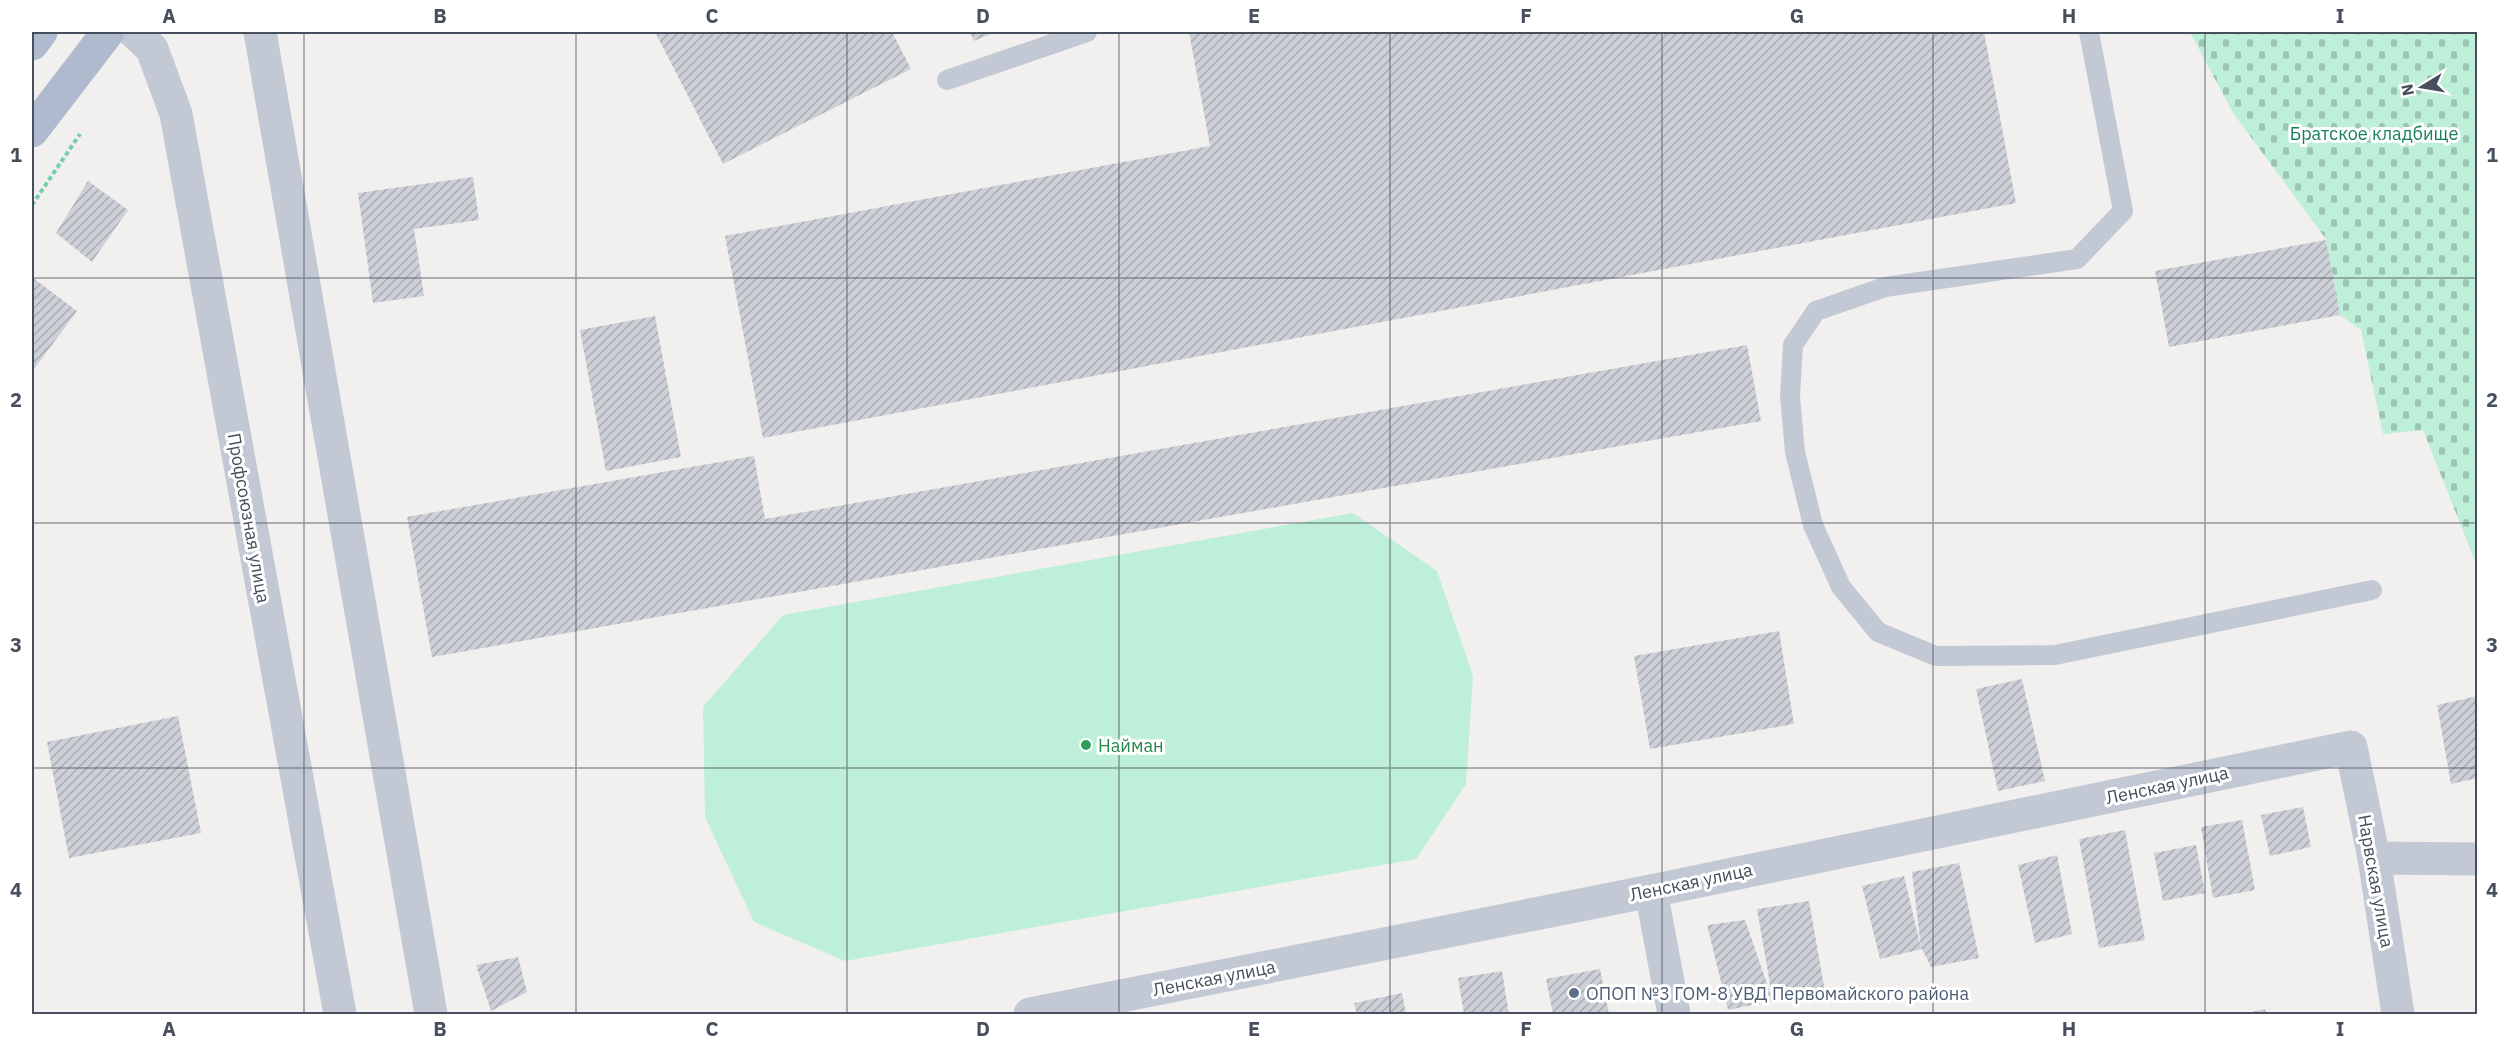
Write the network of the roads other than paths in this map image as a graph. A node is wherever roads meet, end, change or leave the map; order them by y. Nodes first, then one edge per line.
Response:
1 (40, 32) edge
2 (108, 32) edge
3 (134, 32) edge
4 (260, 32) edge
5 (1087, 32) edge
6 (2089, 32) edge
7 (32, 44) edge
8 (947, 80) dead end
9 (32, 131) edge
10 (2372, 590) dead end
11 (2351, 747) joint
12 (2374, 858) junction
13 (2478, 859) edge
14 (1651, 891) junction
15 (340, 1014) edge
16 (431, 1014) edge
17 (1030, 1014) edge
18 (1674, 1014) edge
19 (2398, 1014) edge

1 - 7 main road
2 - 9 main road
3 - 15 street, Профсоюзная улица
4 - 16 street
5 - 8 lane
6 - 10 lane
11 - 12 street, Нарвская улица
11 - 14 street, Ленская улица
12 - 13 street
12 - 19 street, Нарвская улица
14 - 17 street, Ленская улица
14 - 18 street

